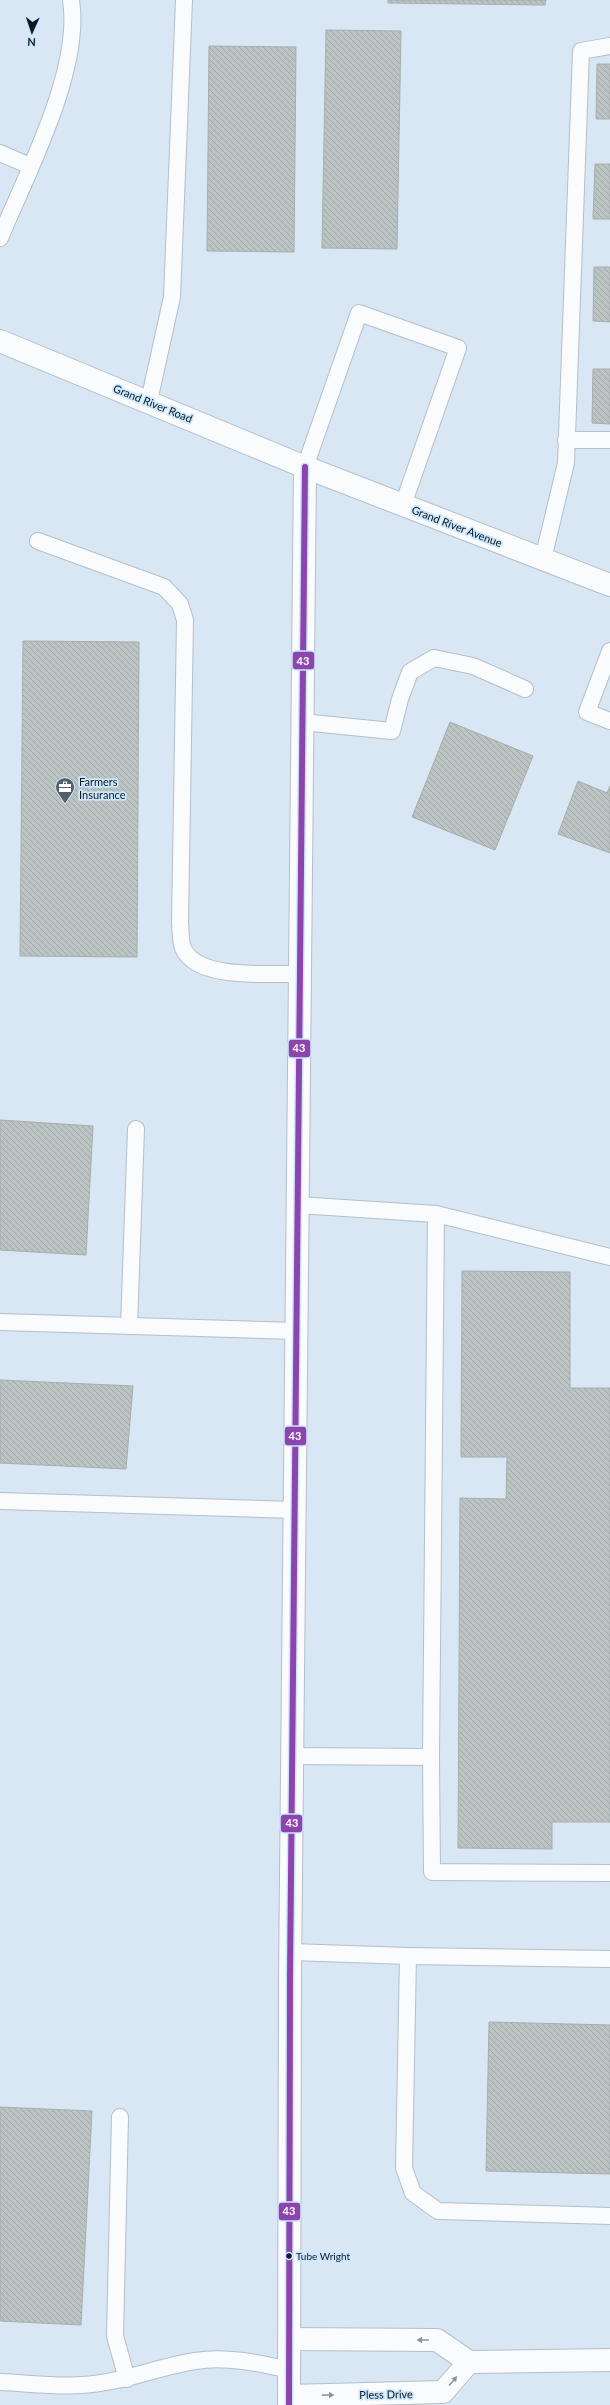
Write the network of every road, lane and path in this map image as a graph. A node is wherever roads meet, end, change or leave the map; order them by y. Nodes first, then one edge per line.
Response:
1 (71, 0) edge
2 (184, 0) edge
3 (610, 46) edge
4 (0, 153) edge
5 (30, 166) junction
6 (0, 238) edge
7 (0, 341) edge
8 (149, 402) junction
9 (566, 440) junction
10 (610, 440) edge
11 (305, 467) junction
12 (403, 505) junction
13 (38, 541) dead end
14 (543, 559) junction
15 (610, 585) edge
16 (610, 651) edge
17 (525, 689) dead end
18 (610, 721) edge
19 (302, 722) junction
20 (300, 974) junction
21 (136, 1129) dead end
22 (298, 1205) junction
23 (436, 1214) junction
24 (610, 1257) edge
25 (0, 1322) edge
26 (129, 1326) junction
27 (296, 1332) junction
28 (0, 1501) edge
29 (295, 1510) junction
30 (292, 1756) junction
31 (431, 1757) junction
32 (610, 1873) edge
33 (291, 1952) junction
34 (408, 1956) junction
35 (610, 1959) edge
36 (120, 2117) dead end
37 (610, 2216) edge
38 (289, 2340) junction
39 (610, 2360) edge
40 (469, 2362) junction
41 (289, 2370) junction
42 (128, 2379) junction
43 (0, 2382) edge
44 (289, 2400) edge

1 - 5 lane
2 - 8 lane
3 - 9 lane
4 - 5 lane
5 - 6 lane
7 - 8 street, Grand River Road
8 - 11 street, Grand River Road
9 - 10 lane
9 - 14 lane
11 - 12 street, Grand River Avenue
11 - 12 lane
11 - 19 street
12 - 14 street, Grand River Avenue
13 - 20 lane
14 - 15 street, Grand River Avenue
16 - 18 lane
17 - 19 lane
19 - 20 street
20 - 22 street
21 - 26 lane
22 - 23 lane
22 - 27 street
23 - 24 lane
23 - 31 lane
25 - 26 lane
26 - 27 lane
27 - 29 street
28 - 29 lane
29 - 30 street
30 - 31 lane
30 - 33 street
31 - 32 lane
33 - 34 lane
33 - 38 street
34 - 35 lane
34 - 37 lane
36 - 42 lane
40 -> 38 street
38 - 41 street
39 - 40 street
44 -> 40 street, Pless Drive
41 - 42 lane
41 - 44 street
42 - 43 lane

